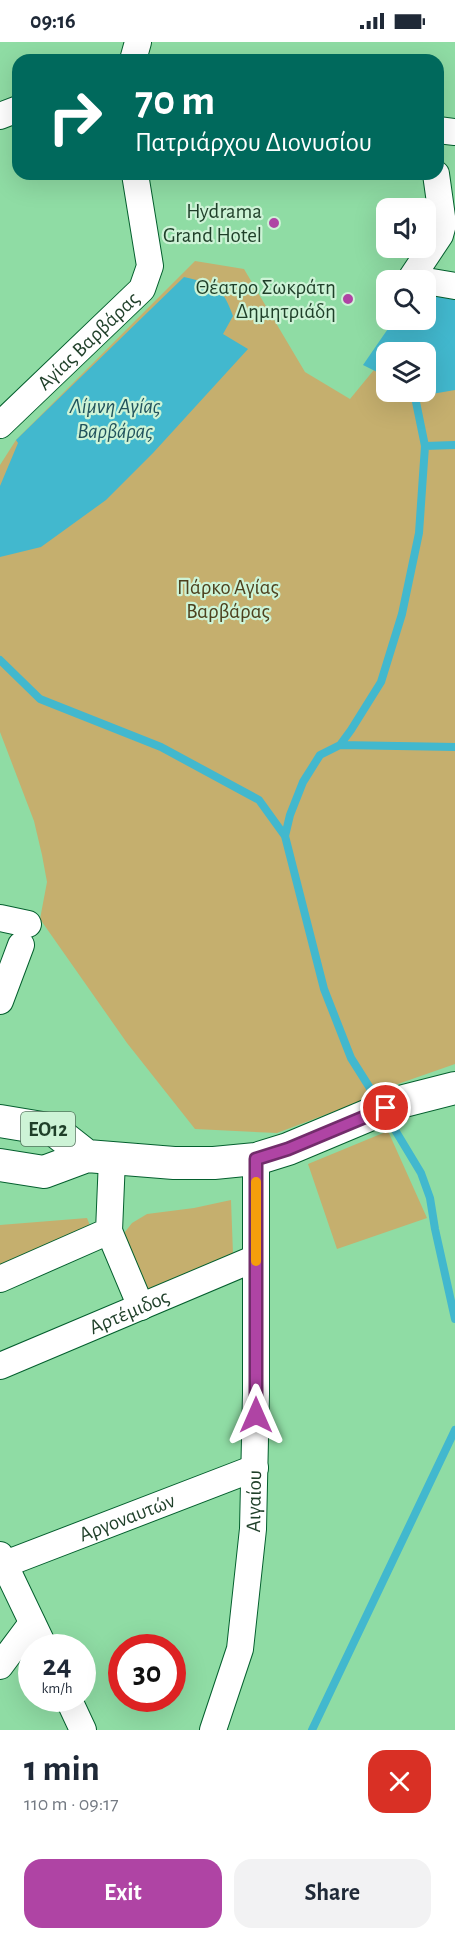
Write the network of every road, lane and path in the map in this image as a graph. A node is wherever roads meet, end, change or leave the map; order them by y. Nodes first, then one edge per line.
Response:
1 (136, 180) edge
2 (437, 180) edge
3 (417, 270) edge
4 (436, 283) edge
5 (455, 286) edge
6 (0, 425) edge
7 (0, 918) edge
8 (0, 1000) edge
9 (455, 1088) edge
10 (0, 1121) edge
11 (100, 1158) junction
12 (256, 1159) junction
13 (3, 1168) edge
14 (109, 1231) junction
15 (256, 1258) junction
16 (0, 1279) edge
17 (141, 1307) junction
18 (0, 1366) edge
19 (255, 1468) junction
20 (1, 1562) edge
21 (32, 1623) junction
22 (38, 1634) edge
23 (0, 1666) edge
24 (75, 1712) edge
25 (83, 1730) edge
26 (213, 1730) edge

1 - 6 street, Αγίας Βαρβάρας
2 - 3 street
4 - 5 street
7 - 8 street
9 - 12 main road, ΕΟ12
10 - 11 main road, ΕΟ12
11 - 12 main road, ΕΟ12
11 - 13 main road, ΕΟ12
11 - 14 street
12 - 15 street, Αιγαίου
14 - 16 street
14 - 17 street
15 - 17 street, Αρτέμιδος
15 - 19 street, Αιγαίου
17 - 18 street, Αρτέμιδος
19 - 20 street, Αργοναυτών
19 - 26 street, Αιγαίου
20 - 21 street
21 - 22 street
21 - 23 street
24 - 25 street

